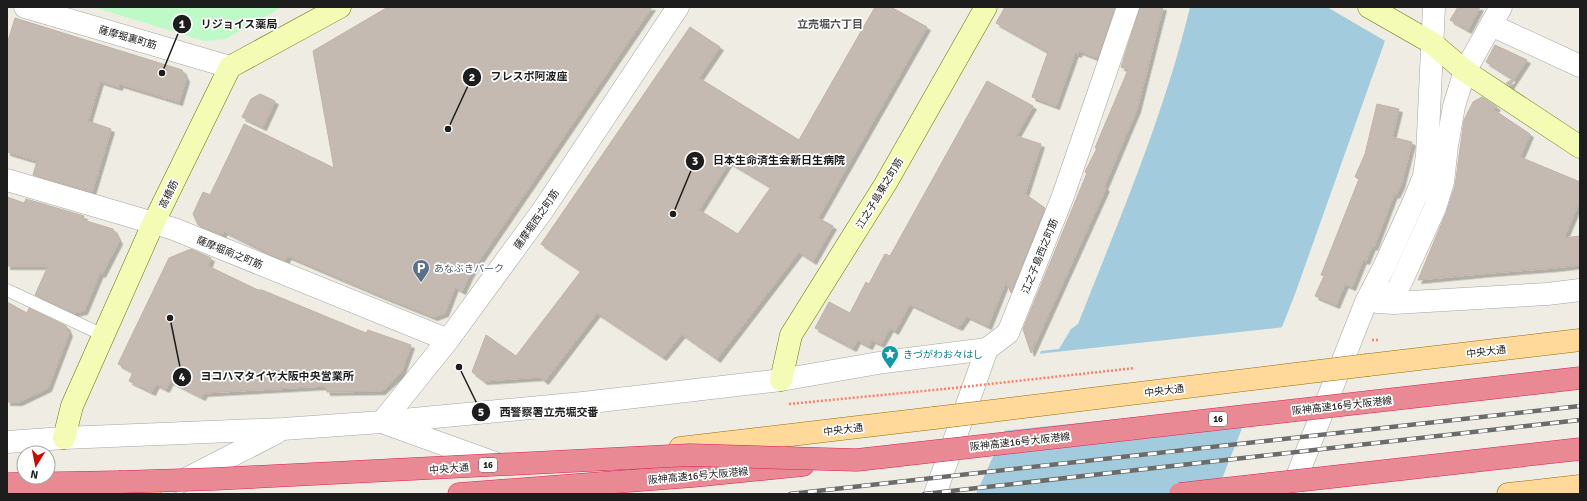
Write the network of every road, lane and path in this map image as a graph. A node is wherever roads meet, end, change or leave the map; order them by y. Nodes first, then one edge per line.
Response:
1 (25, 7) edge
2 (340, 7) edge
3 (678, 7) edge
4 (986, 7) edge
5 (1128, 7) edge
6 (1369, 7) edge
7 (1434, 7) edge
8 (1496, 16) edge
9 (1432, 43) junction
10 (1580, 66) edge
11 (230, 68) junction
12 (1465, 71) junction
13 (1580, 147) edge
14 (7, 180) edge
15 (153, 224) junction
16 (7, 290) edge
17 (1580, 290) edge
18 (1366, 302) junction
19 (103, 335) junction
20 (448, 340) junction
21 (1580, 340) edge
22 (987, 349) junction
23 (1580, 378) edge
24 (781, 380) junction
25 (382, 422) junction
26 (283, 429) junction
27 (64, 438) junction
28 (7, 442) edge
29 (1580, 449) edge
30 (857, 460) junction
31 (498, 464) junction
32 (7, 484) edge
33 (1580, 486) edge
34 (163, 490) junction
35 (103, 494) edge
36 (459, 494) edge
37 (935, 494) edge
38 (1180, 494) edge
39 (1290, 494) edge
40 (1508, 494) edge

1 - 11 street, 薩摩堀裏町筋
2 - 11 street
3 - 20 street, 薩摩堀西之町筋
4 - 24 street, 江之子島東之町筋
5 - 22 street, 江之子島西之町筋
6 - 9 street
7 - 9 street
8 - 10 street
8 - 12 street
9 - 12 street
9 - 18 street
11 - 15 street, 高橋筋
12 - 13 street
12 - 18 street
14 - 15 street, 薩摩堀南之町筋
15 - 19 street, 高橋筋
15 - 20 street, 薩摩堀南之町筋
16 - 19 lane
17 - 18 street
18 - 39 street
19 - 27 street, 高橋筋
20 - 25 street, 薩摩堀西之町筋
21 - 31 main road, 中央大通, bridge
22 - 24 street
22 - 37 street
23 - 30 highway, 阪神高速16号大阪港線 / 16, bridge
24 - 25 street
25 - 26 street
25 - 31 street
26 - 27 street
26 - 34 street
27 - 28 street
29 - 38 highway, bridge
30 - 32 highway, 16, bridge
30 - 36 highway, 阪神高速16号大阪港線 / 16, bridge
31 - 34 main road, 中央大通
33 - 40 main road
34 - 35 main road, 中央大通

